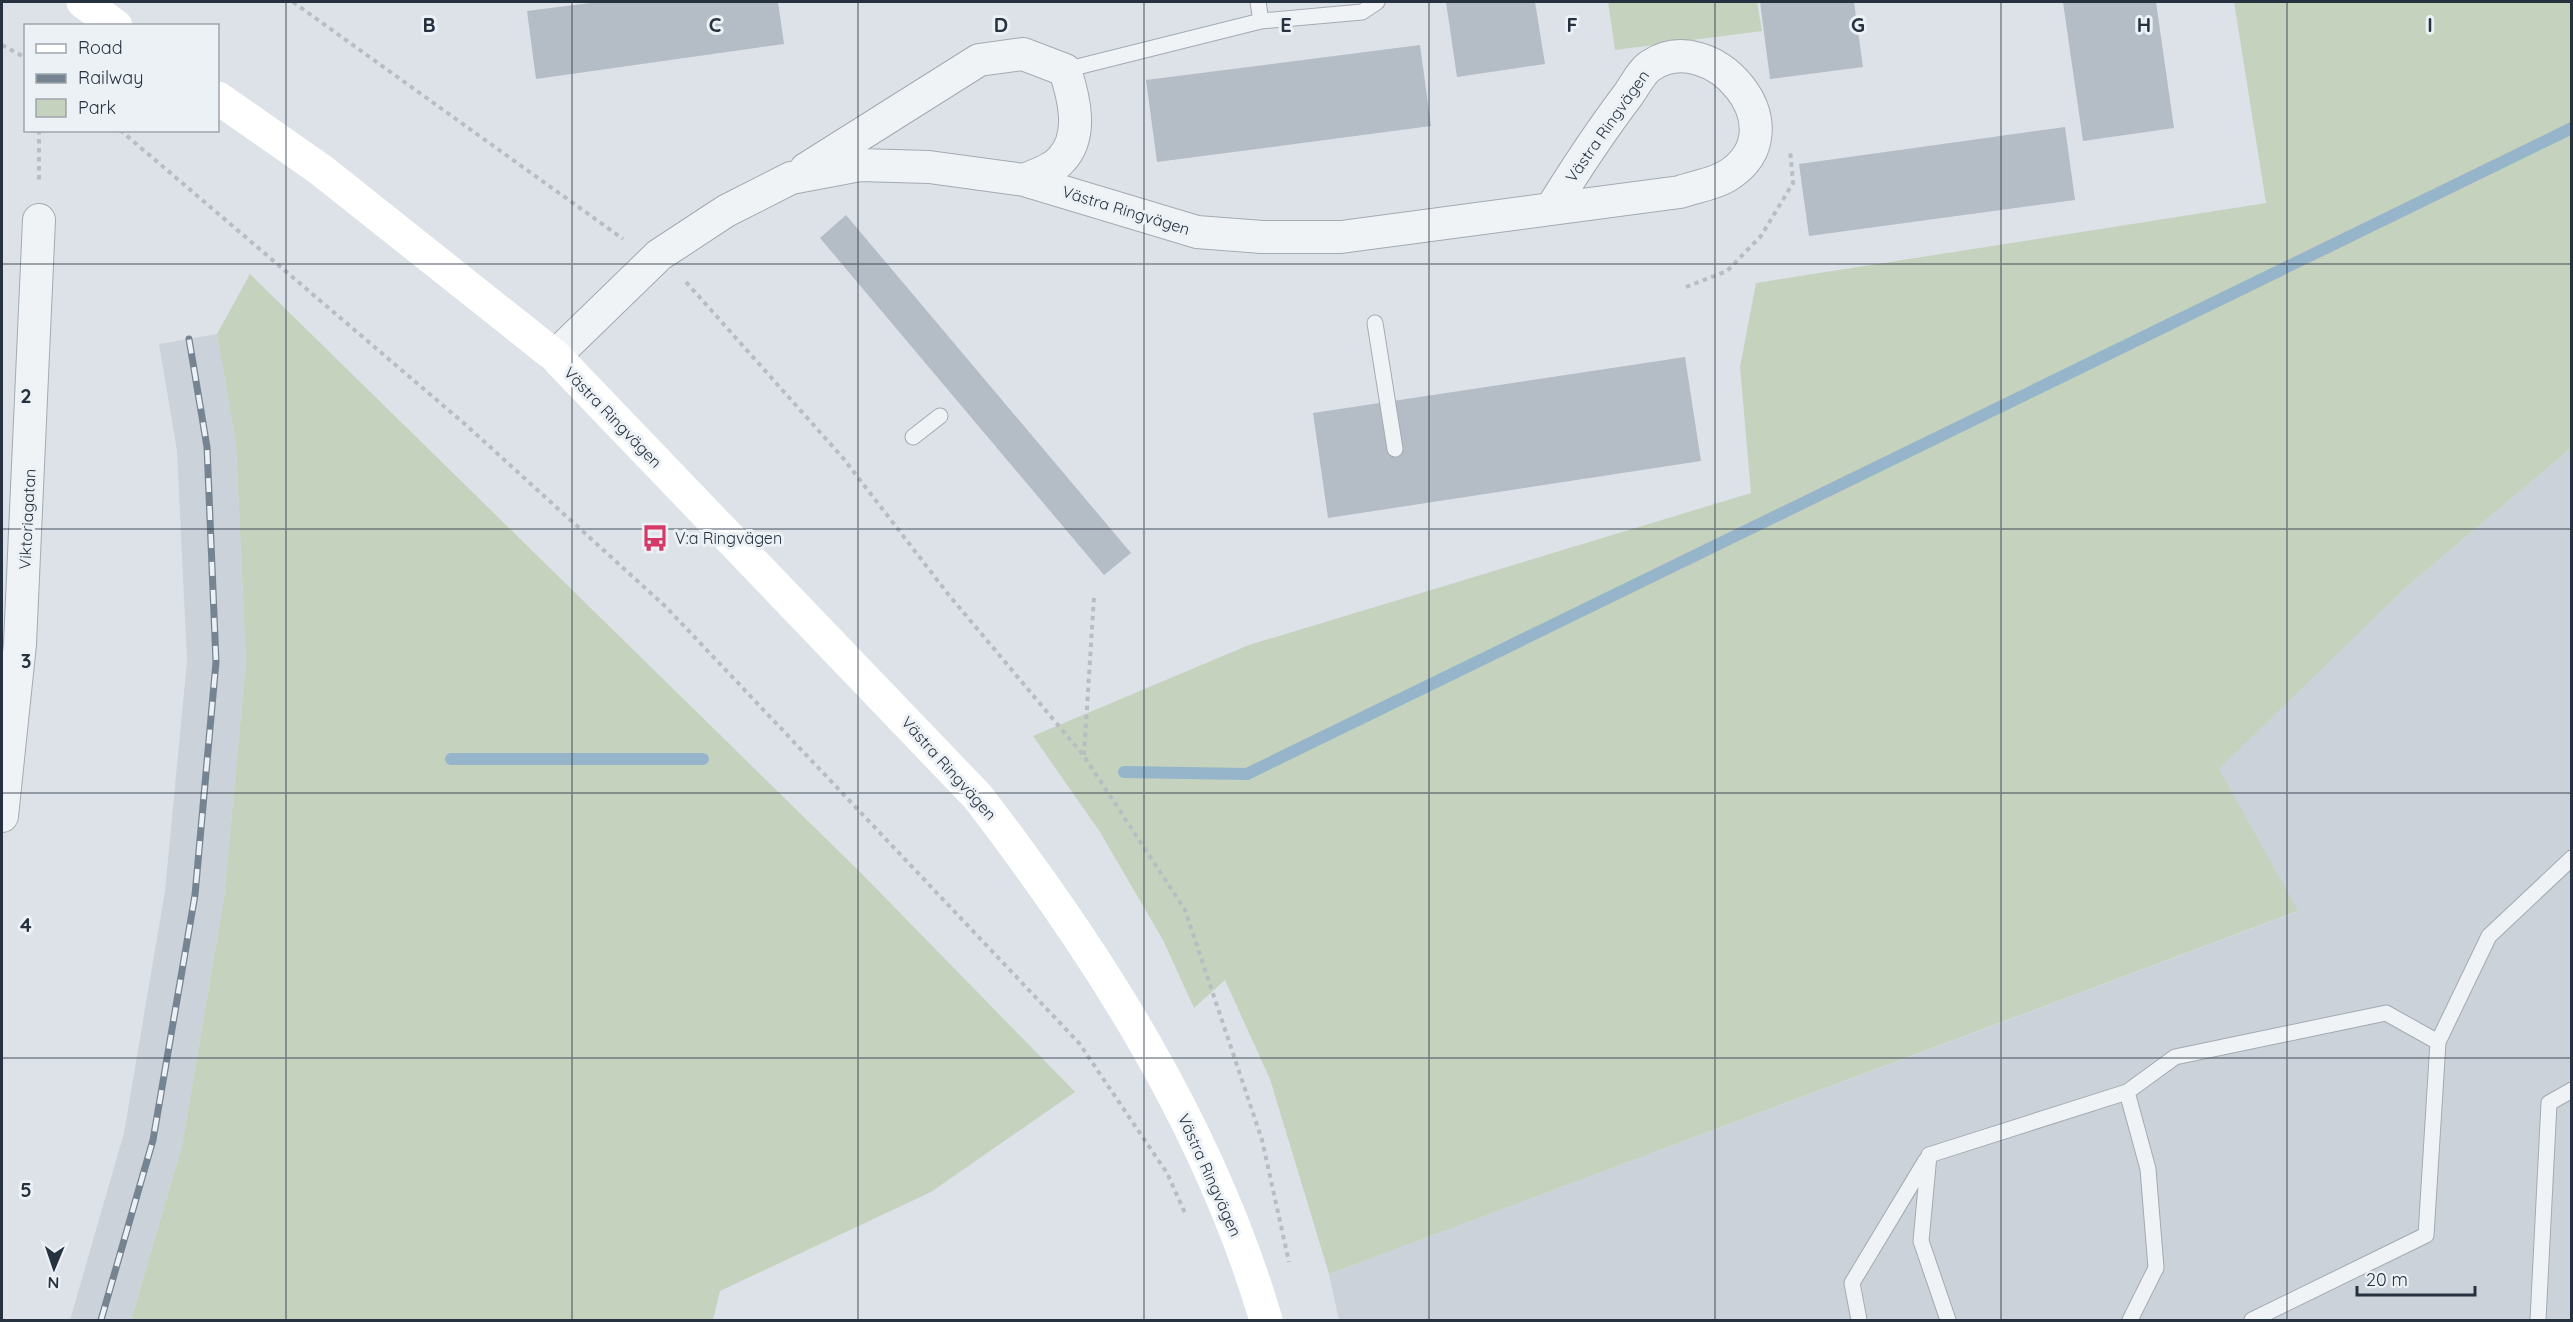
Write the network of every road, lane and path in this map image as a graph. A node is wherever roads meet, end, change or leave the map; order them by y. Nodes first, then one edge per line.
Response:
1 (83, 2) edge
2 (293, 2) edge
3 (1258, 2) edge
4 (1377, 2) edge
5 (1261, 21) junction
6 (113, 24) edge
7 (2, 45) edge
8 (24, 57) edge
9 (1065, 70) junction
10 (219, 99) edge
11 (39, 132) edge
12 (122, 132) edge
13 (1790, 143) dead end
14 (791, 178) junction
15 (1024, 180) junction
16 (1551, 209) junction
17 (39, 220) joint
18 (659, 255) junction
19 (1686, 287) dead end
20 (1375, 323) dead end
21 (555, 356) junction
22 (940, 416) dead end
23 (913, 437) dead end
24 (1395, 449) dead end
25 (1094, 597) dead end
26 (1084, 756) junction
27 (2, 816) edge
28 (2571, 858) edge
29 (2438, 1042) junction
30 (2571, 1090) edge
31 (2127, 1092) junction
32 (1929, 1155) junction
33 (1185, 1215) dead end
34 (1289, 1264) dead end
35 (1266, 1320) edge
36 (1859, 1320) edge
37 (1948, 1320) edge
38 (2131, 1320) edge
39 (2252, 1320) edge
40 (2538, 1320) edge

1 - 6 main road
2 - 18 path
3 - 5 lane
4 - 5 lane
5 - 9 lane
7 - 8 path
9 - 14 street, Västra Ringvägen
9 - 15 street, Västra Ringvägen
10 - 21 main road, Västra Ringvägen
11 - 17 path
12 - 33 path
13 - 19 path
14 - 15 street, Västra Ringvägen
14 - 18 street, Västra Ringvägen
15 - 16 street, Västra Ringvägen
16 - 16 street, Västra Ringvägen
17 - 27 street, Viktoriagatan
18 - 21 street, Västra Ringvägen
18 - 26 path
20 - 24 lane
21 - 35 main road, Västra Ringvägen
22 - 23 lane
25 - 26 path
26 - 34 path
28 - 29 lane
29 - 31 lane
29 - 39 lane
30 - 40 lane
31 - 32 lane
31 - 38 lane
32 - 36 lane
32 - 37 lane

